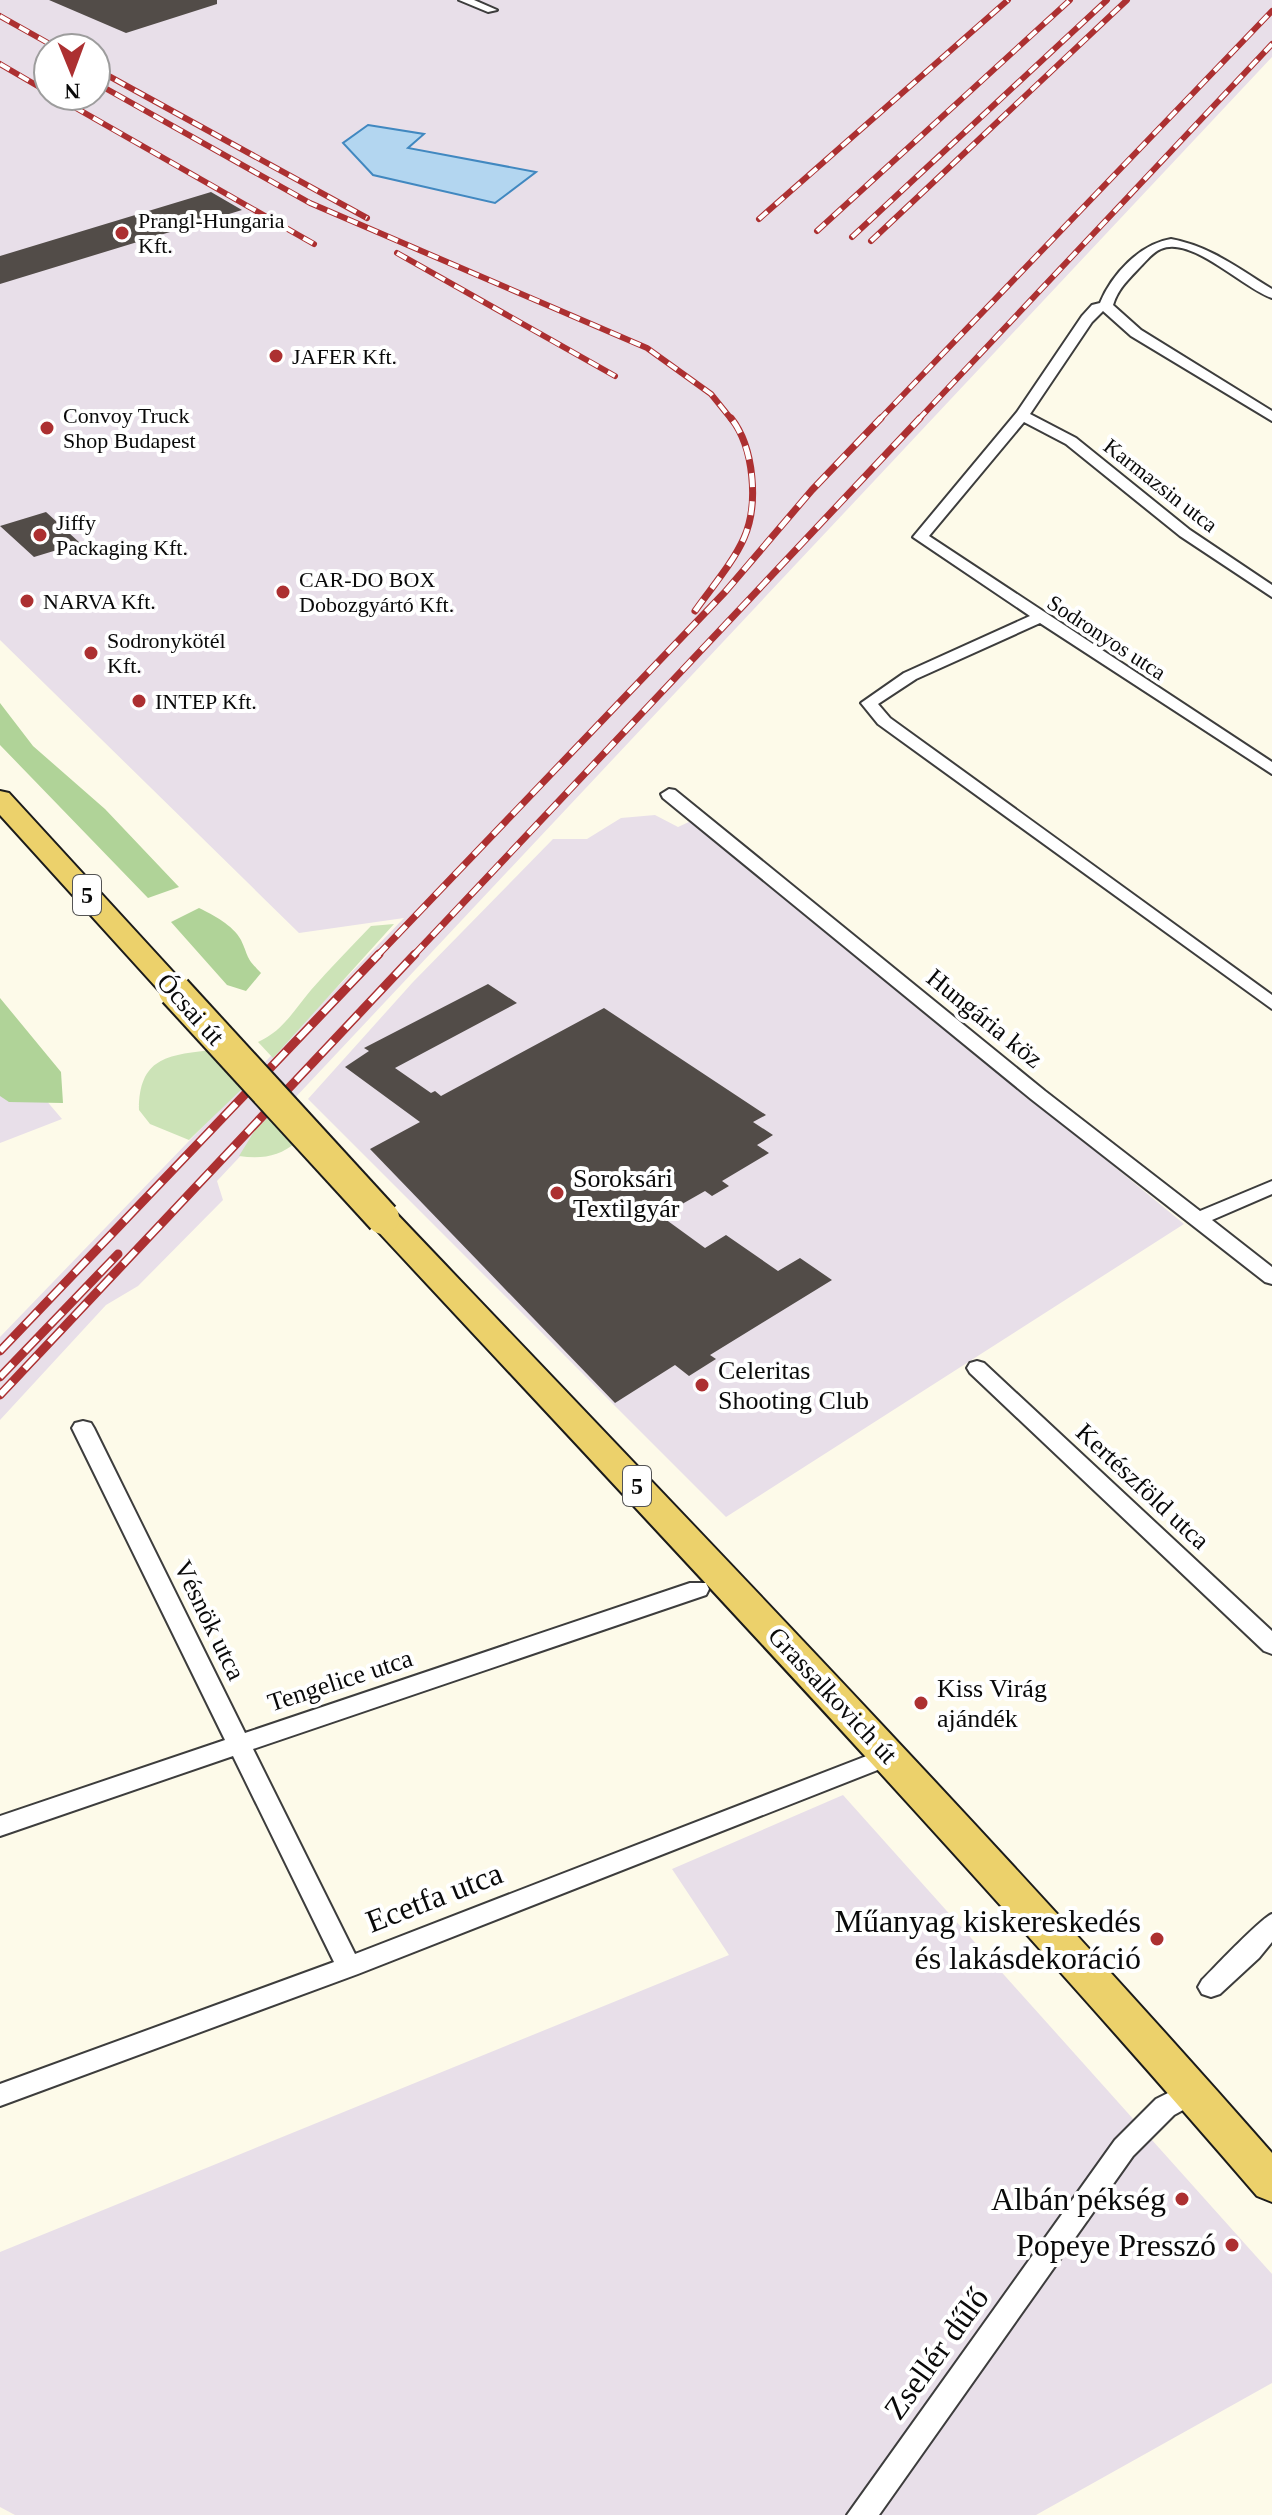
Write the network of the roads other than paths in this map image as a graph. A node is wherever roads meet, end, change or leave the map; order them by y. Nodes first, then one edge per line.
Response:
1 (464, 0) edge
2 (492, 10) dead end
3 (1272, 294) edge
4 (1106, 306) junction
5 (1022, 415) junction
6 (1272, 417) edge
7 (1272, 592) edge
8 (1038, 618) junction
9 (1272, 769) edge
10 (669, 794) dead end
11 (0, 799) edge
12 (1272, 1004) edge
13 (1272, 1187) edge
14 (383, 1218) joint
15 (1200, 1218) junction
16 (1272, 1277) edge
17 (977, 1368) dead end
18 (83, 1428) dead end
19 (698, 1589) dead end
20 (1272, 1645) edge
21 (239, 1743) junction
22 (890, 1756) junction
23 (0, 1826) edge
24 (1272, 1924) edge
25 (349, 1967) junction
26 (1211, 1987) dead end
27 (1194, 2091) junction
28 (0, 2095) edge
29 (1230, 2133) junction
30 (1272, 2152) edge
31 (1272, 2183) edge
32 (862, 2515) edge

1 - 2 street
3 - 4 street
4 - 5 street
4 - 6 street
5 - 7 street, Karmazsin utca
5 - 8 street, Sodronyos utca
8 - 9 street, Sodronyos utca
8 - 12 street
10 - 15 street, Hungária köz
11 - 14 main road, Ócsai út / 5, bridge
13 - 15 street
14 - 22 main road, Grassalkovich út / 5
15 - 16 street, Hungária köz
17 - 20 street, Kertészföld utca
18 - 21 street, Vésnök utca
19 - 21 street, Tengelice utca
21 - 23 street, Tengelice utca
21 - 25 street, Vésnök utca
22 - 25 street, Ecetfa utca
22 - 27 main road, Grassalkovich út / 5
24 - 26 street
25 - 28 street, Ecetfa utca
27 - 29 main road, Grassalkovich út / 5
27 - 32 street, Zsellér dűlő
29 - 30 main road
29 - 31 main road, Grassalkovich út / 5

